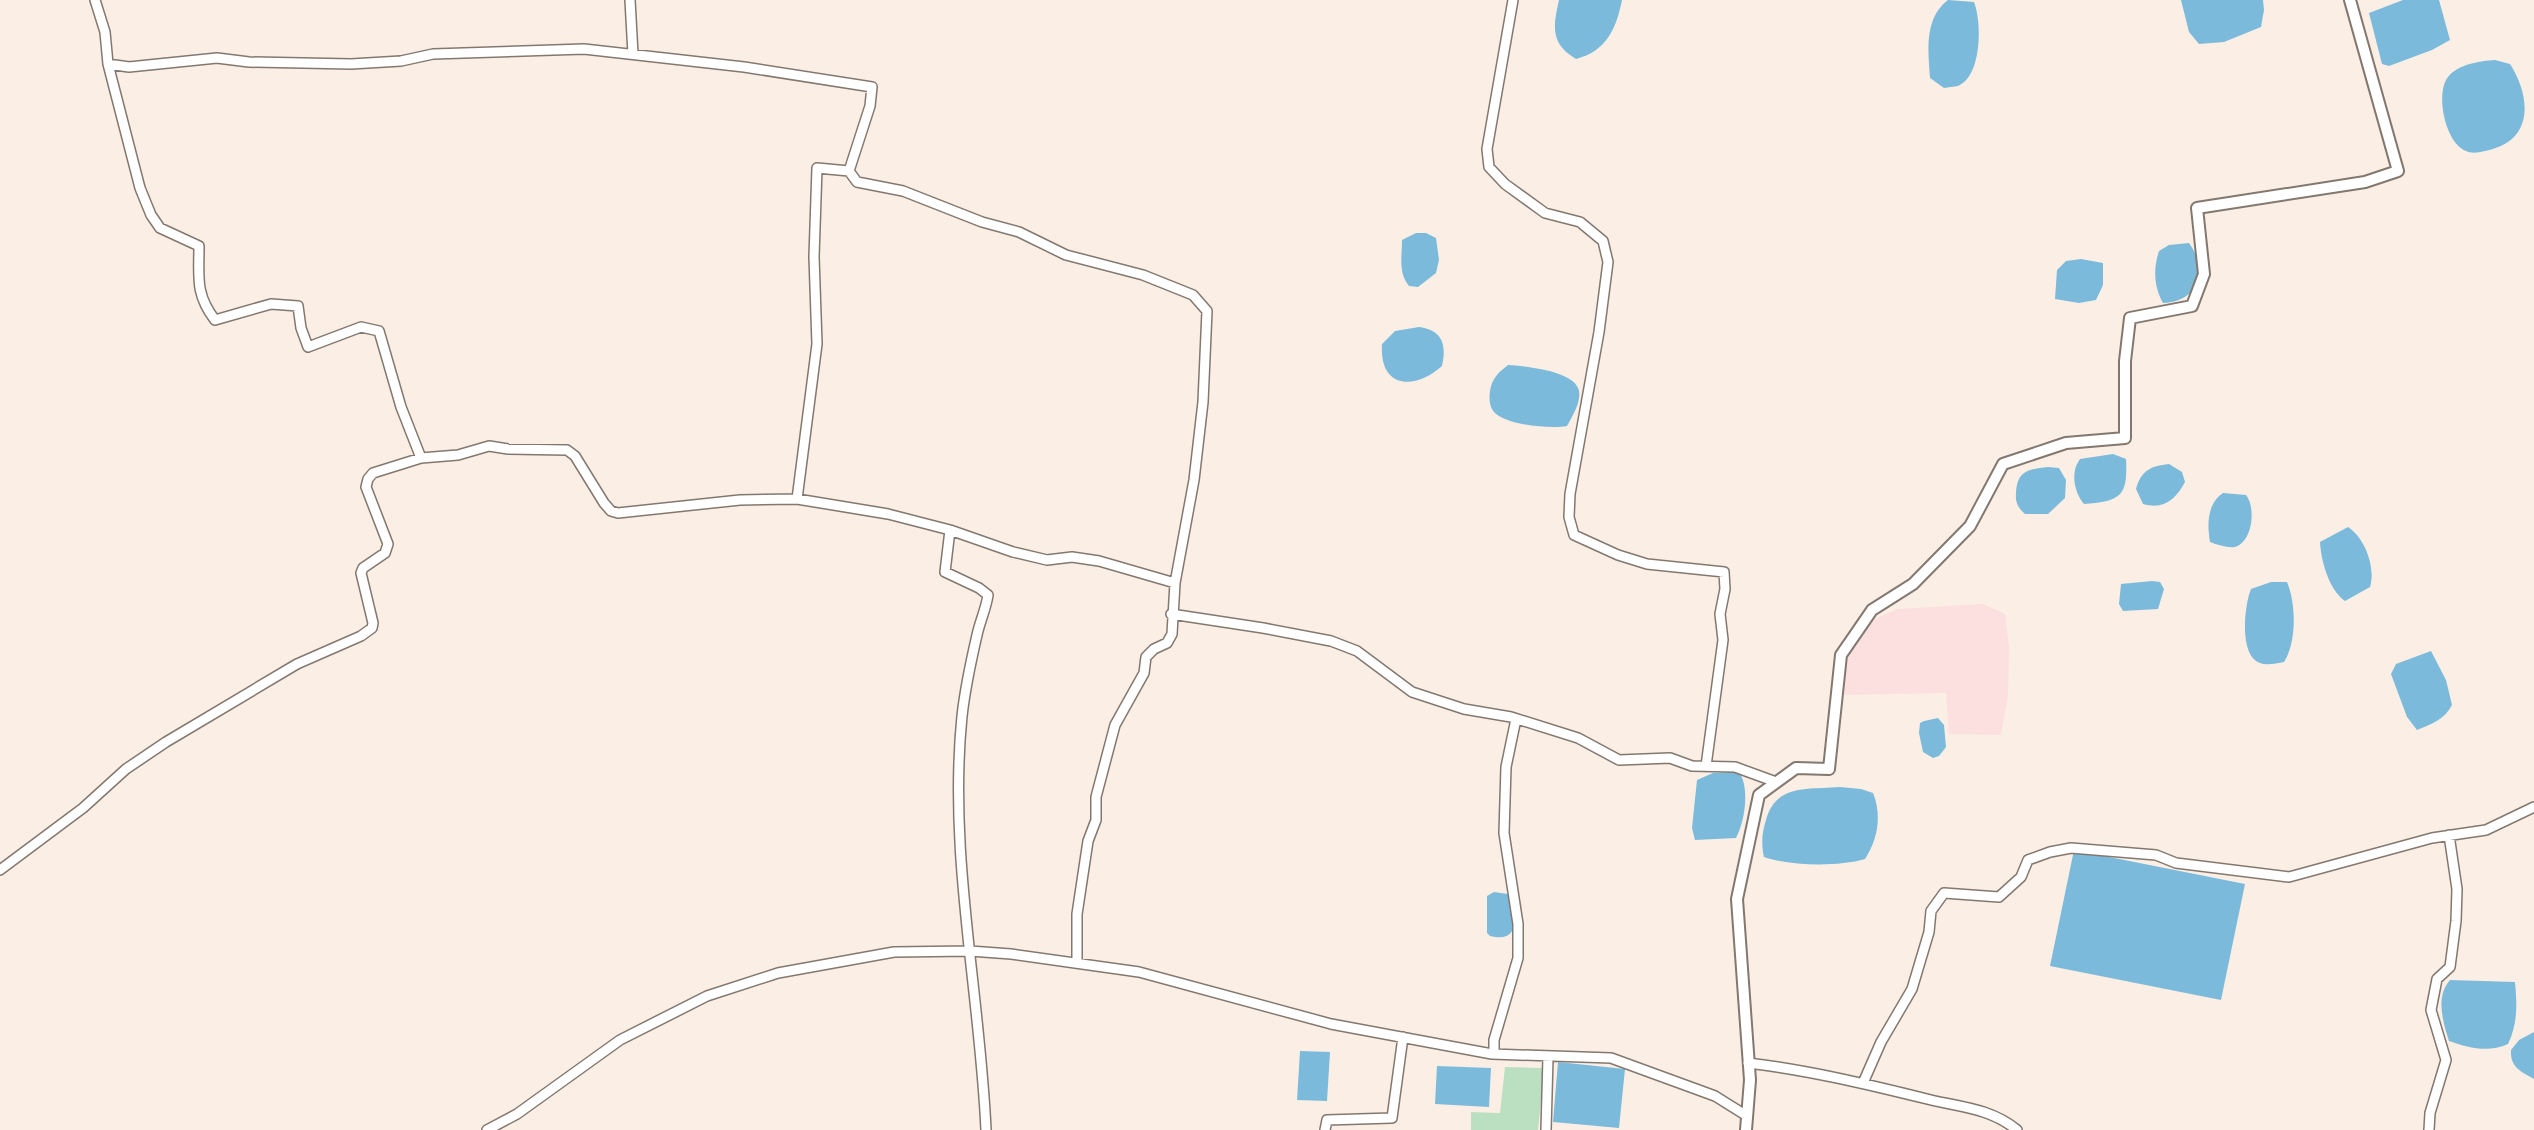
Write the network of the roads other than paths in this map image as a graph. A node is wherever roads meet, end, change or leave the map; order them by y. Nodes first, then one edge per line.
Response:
1 (95, 0) edge
2 (630, 0) edge
3 (1514, 0) edge
4 (2350, 0) edge
5 (633, 54) junction
6 (108, 64) junction
7 (849, 171) junction
8 (421, 458) junction
9 (797, 499) junction
10 (950, 530) junction
11 (1174, 583) junction
12 (1171, 614) junction
13 (1516, 719) junction
14 (1706, 766) junction
15 (1776, 782) junction
16 (2534, 807) edge
17 (2450, 835) junction
18 (0, 870) edge
19 (970, 951) junction
20 (1077, 963) junction
21 (1403, 1037) junction
22 (1494, 1054) junction
23 (1548, 1057) junction
24 (1748, 1063) junction
25 (1863, 1083) junction
26 (1747, 1116) junction
27 (487, 1130) edge
28 (986, 1130) edge
29 (1325, 1130) edge
30 (1546, 1130) edge
31 (1746, 1130) edge
32 (2018, 1130) edge
33 (2429, 1130) edge

1 - 6 street
2 - 5 street
3 - 14 street
4 - 15 street
5 - 6 street
5 - 7 street
6 - 8 street
7 - 9 street
7 - 11 street
8 - 9 street
8 - 18 street
9 - 10 street
10 - 11 street
10 - 19 street
11 - 12 street
12 - 13 street
12 - 20 street
13 - 14 street
13 - 22 street
14 - 15 street
15 - 24 street
16 - 17 street
17 - 25 street
17 - 33 street
19 - 20 street
19 - 27 street
19 - 28 street
20 - 21 street
21 - 22 street
21 - 29 street
22 - 23 street
23 - 26 street
23 - 30 street
24 - 25 street
24 - 26 street
25 - 32 street
26 - 31 street

